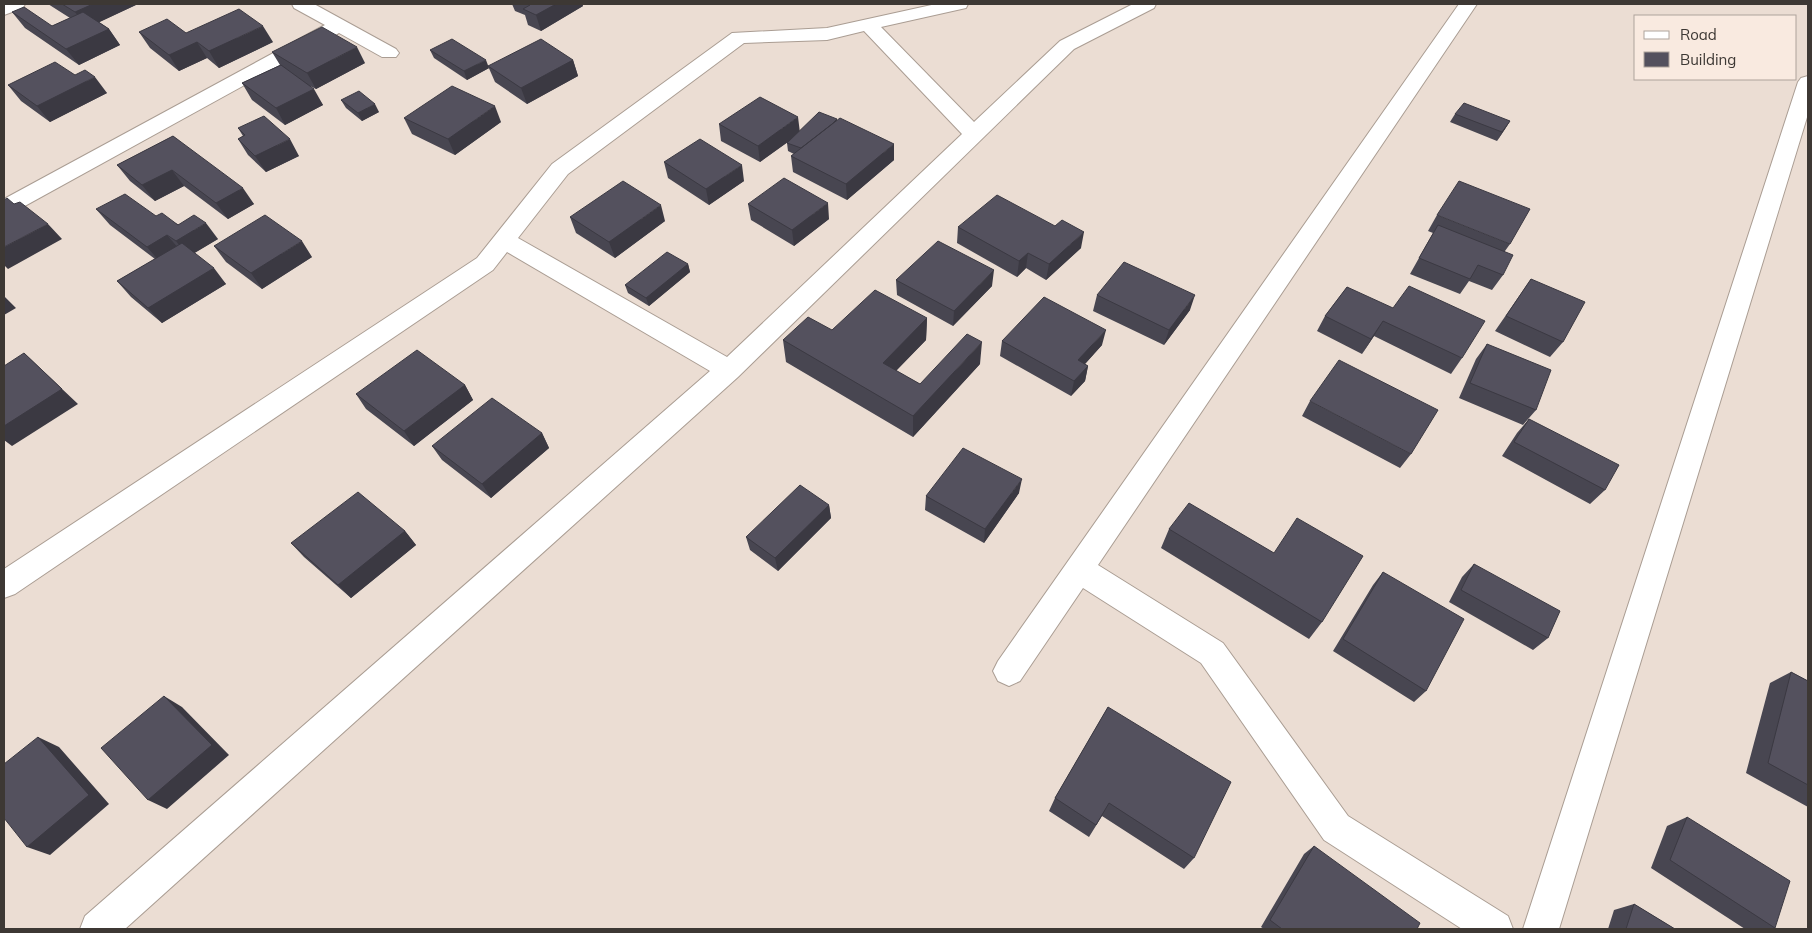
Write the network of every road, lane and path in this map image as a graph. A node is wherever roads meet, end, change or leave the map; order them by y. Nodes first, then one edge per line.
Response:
1 (16, 4) edge
2 (301, 4) edge
3 (959, 4) edge
4 (1147, 4) edge
5 (1468, 4) edge
6 (4, 9) edge
7 (867, 24) junction
8 (338, 26) junction
9 (389, 53) dead end
10 (1808, 82) edge
11 (974, 134) junction
12 (4, 208) edge
13 (504, 240) junction
14 (729, 370) junction
15 (1080, 569) junction
16 (4, 585) edge
17 (1009, 670) dead end
18 (98, 929) edge
19 (1495, 929) edge
20 (1541, 929) edge

1 - 6 street
2 - 8 street
3 - 7 street
4 - 11 street
5 - 15 street
7 - 11 street
7 - 13 street
8 - 9 street
8 - 12 street
10 - 20 street
11 - 14 street
13 - 14 street
13 - 16 street
14 - 18 street
15 - 17 street
15 - 19 street

